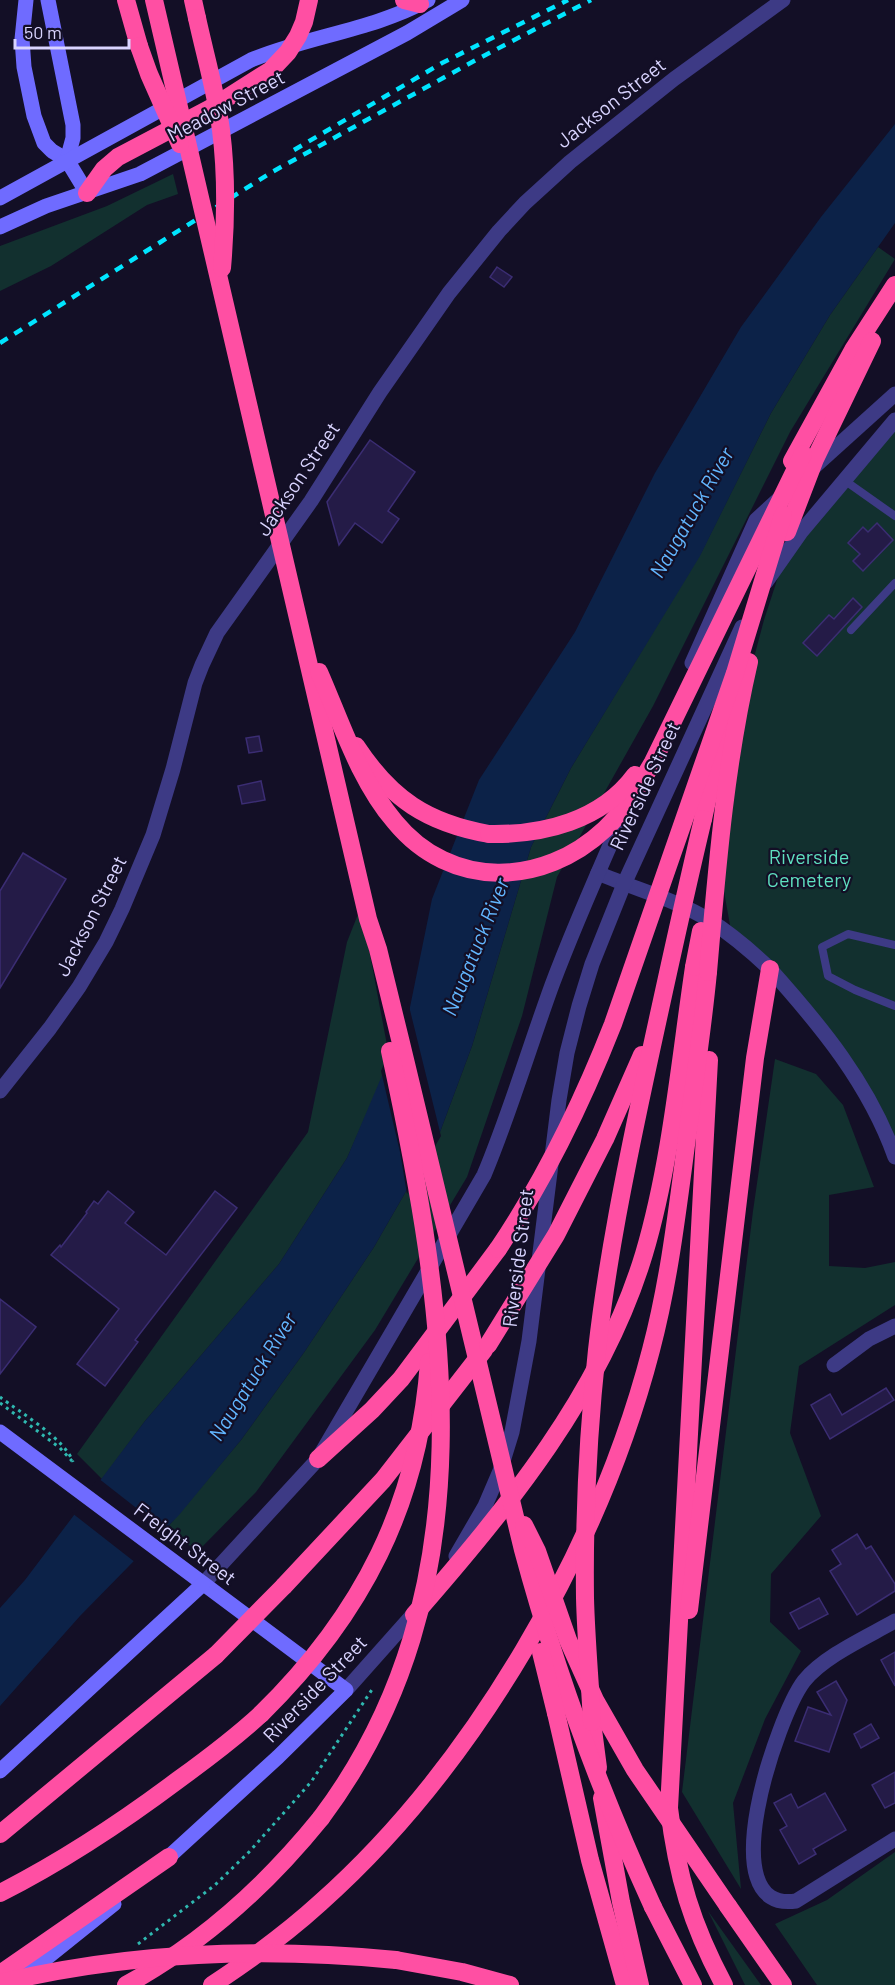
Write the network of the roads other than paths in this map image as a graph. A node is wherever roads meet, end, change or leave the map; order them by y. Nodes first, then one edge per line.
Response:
1 (26, 0) edge
2 (48, 0) edge
3 (126, 0) edge
4 (154, 0) edge
5 (309, 0) edge
6 (462, 0) edge
7 (783, 0) edge
8 (417, 1) edge
9 (195, 9) edge
10 (293, 44) junction
11 (67, 160) junction
12 (194, 174) junction
13 (87, 193) junction
14 (0, 198) edge
15 (0, 226) edge
16 (895, 285) edge
17 (221, 291) junction
18 (895, 292) edge
19 (895, 300) edge
20 (895, 394) edge
21 (895, 420) edge
22 (803, 454) junction
23 (844, 480) junction
24 (895, 516) edge
25 (895, 582) edge
26 (851, 630) dead end
27 (301, 631) junction
28 (735, 673) junction
29 (598, 873) junction
30 (624, 884) junction
31 (367, 919) junction
32 (895, 945) edge
33 (770, 969) junction
34 (705, 971) junction
35 (895, 1006) edge
36 (656, 1023) junction
37 (0, 1091) edge
38 (895, 1157) edge
39 (895, 1326) edge
40 (834, 1365) dead end
41 (0, 1431) edge
42 (318, 1459) junction
43 (512, 1506) junction
44 (203, 1584) junction
45 (895, 1620) edge
46 (409, 1621) junction
47 (345, 1690) junction
48 (0, 1771) edge
49 (669, 1773) junction
50 (0, 1834) edge
51 (895, 1839) edge
52 (169, 1857) junction
53 (0, 1893) edge
54 (0, 1974) edge
55 (0, 1983) edge
56 (13, 1985) edge
57 (126, 1985) edge
58 (212, 1985) edge
59 (510, 1985) edge
60 (625, 1985) edge
61 (640, 1985) edge
62 (693, 1985) edge
63 (724, 1985) edge
64 (783, 1985) edge

1 - 11 main road
2 - 11 main road
3 - 12 highway, bridge
4 - 12 highway, bridge
4 - 27 highway, bridge
5 - 10 highway
6 - 13 main road, Meadow Street
7 - 37 street, Jackson Street
8 - 10 main road, Meadow Street
9 - 17 highway, bridge
10 - 11 main road, Meadow Street
10 - 13 highway
11 - 13 main road
11 - 14 main road, Meadow Street
12 - 17 highway, bridge
13 - 15 main road, Meadow Street
16 - 27 highway, bridge
17 - 27 highway, bridge
18 - 22 highway, bridge
19 - 34 highway, bridge
20 - 29 street, Riverside Street
21 - 23 street, Riverside Street
22 - 27 highway, bridge
22 - 28 highway, bridge
23 - 24 lane
23 - 30 street, Riverside Street
25 - 26 lane
27 - 31 highway, bridge
28 - 36 highway, bridge
28 - 42 highway, bridge
29 - 30 street
29 - 42 street, Riverside Street
30 - 33 street
30 - 46 street, Riverside Street
31 - 43 highway, bridge
31 - 53 highway, bridge
31 - 57 highway, bridge
31 - 60 highway, bridge
32 - 35 lane
33 - 38 street
33 - 49 highway
34 - 46 highway
34 - 49 highway
34 - 58 highway
36 - 50 highway, bridge
36 - 61 highway, bridge
39 - 40 street
41 - 44 main road, Freight Street
42 - 44 street, Riverside Street
43 - 62 highway, bridge
43 - 64 highway, bridge
44 - 47 main road, Freight Street
44 - 48 main road, Riverside Street
45 - 51 street
46 - 47 street, Riverside Street
47 - 52 main road, Riverside Street
49 - 63 highway
52 - 54 highway
52 - 56 main road, Riverside Street
55 - 59 highway, bridge

